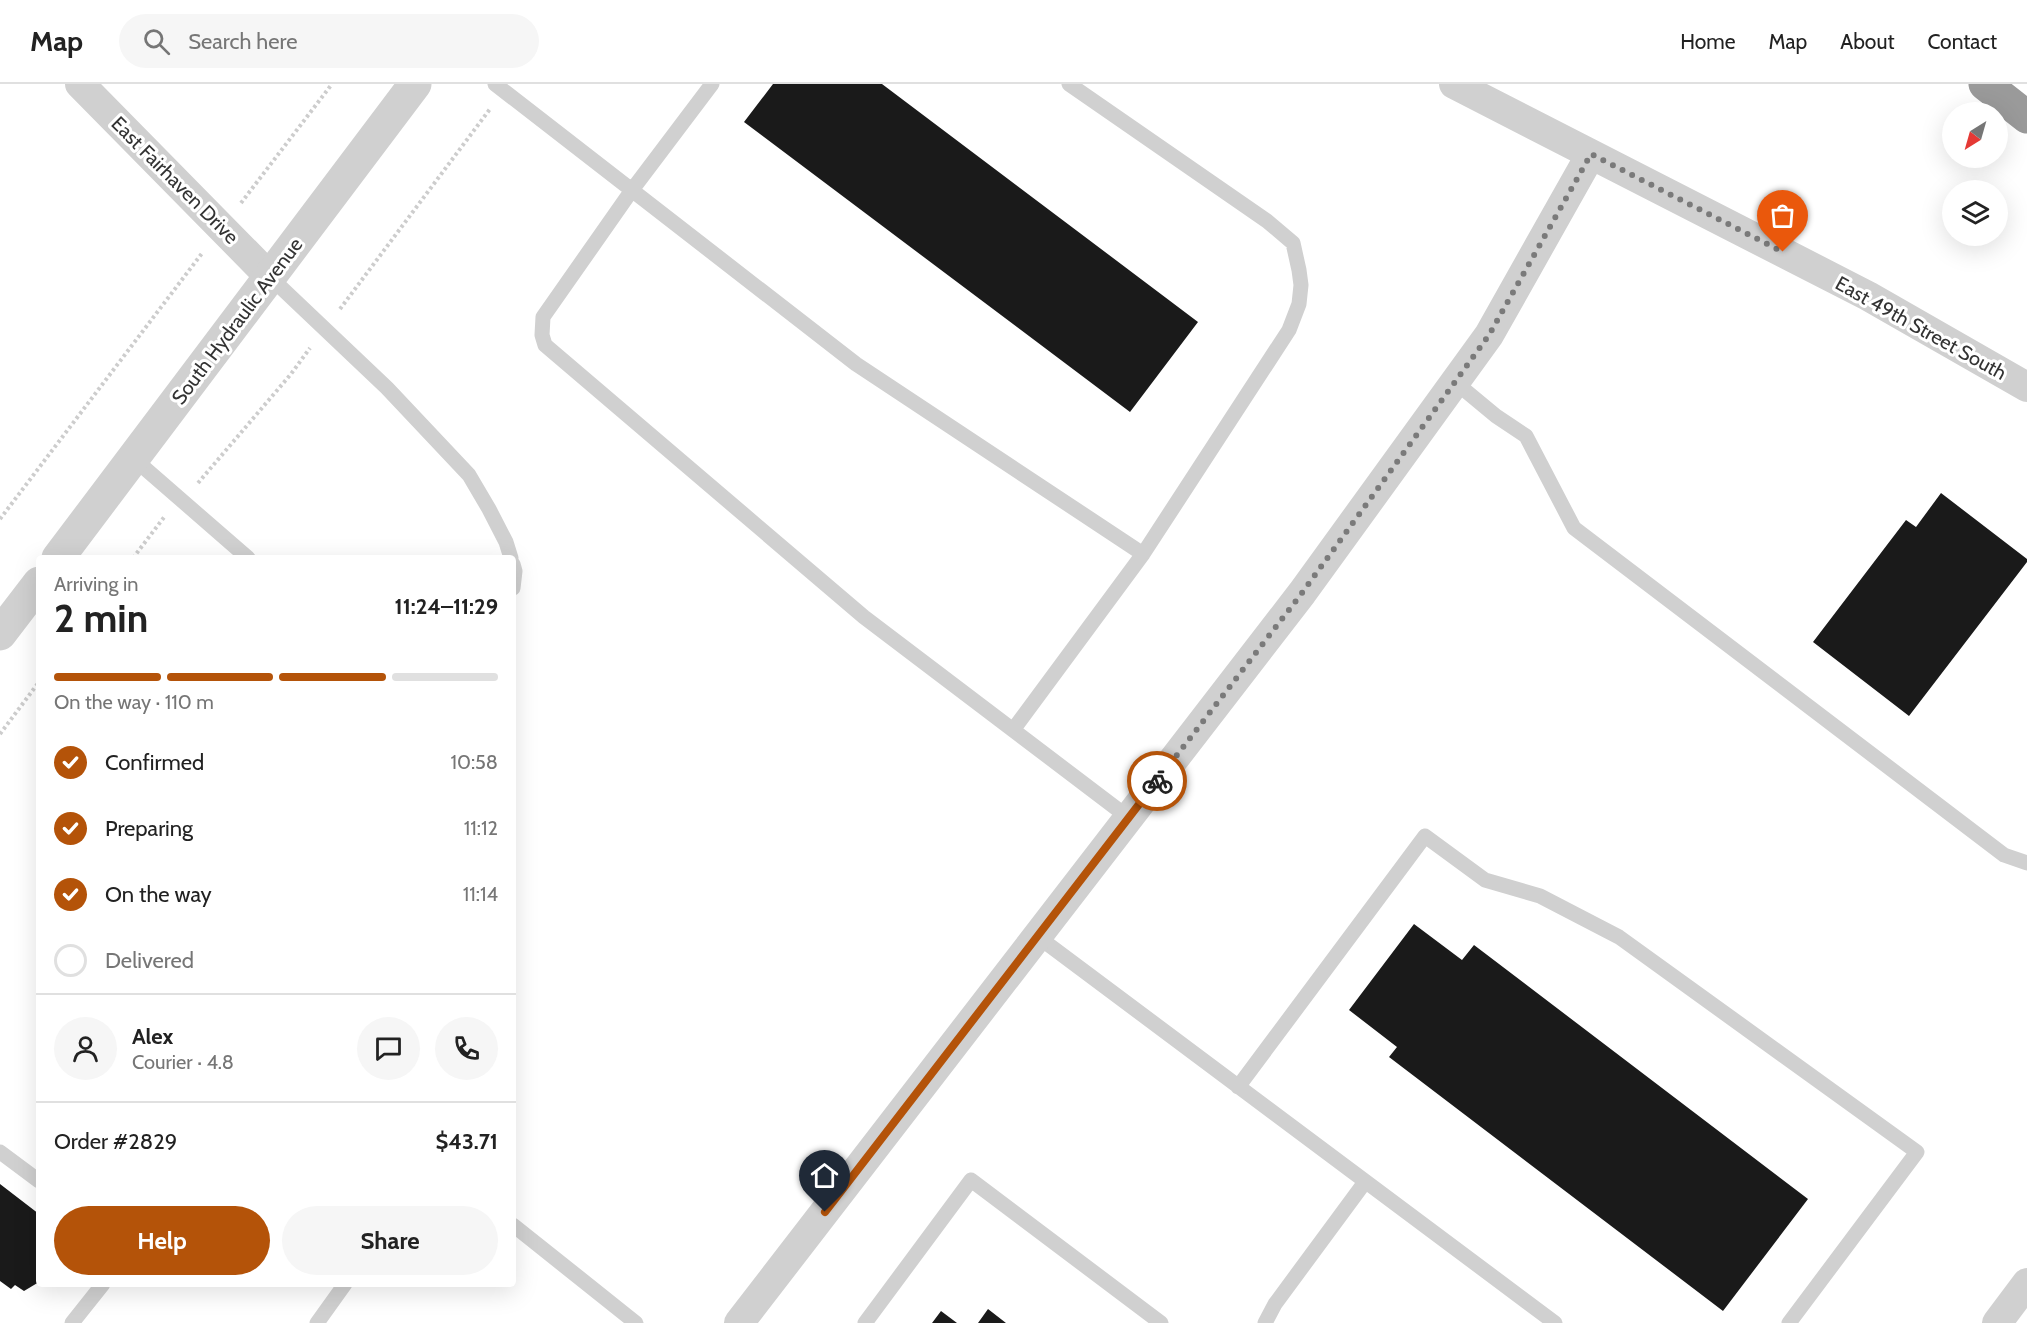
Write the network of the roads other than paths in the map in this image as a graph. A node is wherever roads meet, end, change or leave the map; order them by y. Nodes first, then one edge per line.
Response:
1 (80, 84) edge
2 (415, 84) edge
3 (495, 84) edge
4 (712, 84) edge
5 (1069, 84) edge
6 (1454, 84) edge
7 (1985, 84) edge
8 (2002, 84) edge
9 (2027, 97) edge
10 (2027, 117) edge
11 (1591, 154) junction
12 (632, 190) junction
13 (270, 277) junction
14 (1455, 382) junction
15 (2027, 387) edge
16 (133, 458) junction
17 (1143, 554) junction
18 (60, 555) edge
19 (245, 555) edge
20 (510, 555) edge
21 (36, 587) edge
22 (0, 634) edge
23 (1013, 730) junction
24 (1129, 818) junction
25 (2027, 863) edge
26 (1038, 936) junction
27 (1238, 1087) junction
28 (0, 1152) edge
29 (36, 1179) edge
30 (1365, 1182) junction
31 (516, 1227) edge
32 (2027, 1283) edge
33 (101, 1287) edge
34 (343, 1287) edge
35 (72, 1323) edge
36 (317, 1323) edge
37 (636, 1323) edge
38 (739, 1323) edge
39 (865, 1323) edge
40 (1161, 1323) edge
41 (1265, 1323) edge
42 (1555, 1323) edge
43 (1789, 1323) edge
44 (1997, 1323) edge

1 - 13 street, East Fairhaven Drive
2 - 13 street, South Hydraulic Avenue
3 - 12 lane
4 - 12 lane
5 - 17 lane
6 - 11 street, East 49th Street South
7 - 10 highway
8 - 9 highway
11 - 14 street
11 - 15 street, East 49th Street South
12 - 17 lane
12 - 23 lane
13 - 16 street, South Hydraulic Avenue
13 - 20 lane
14 - 24 street
14 - 25 lane
16 - 18 street, South Hydraulic Avenue
16 - 19 lane
17 - 23 lane
21 - 22 street
23 - 24 lane
24 - 26 street
26 - 27 lane
26 - 38 street
27 - 30 lane
27 - 43 lane
28 - 29 lane
30 - 41 lane
30 - 42 lane
31 - 37 lane
32 - 44 street
33 - 35 lane
34 - 36 lane
39 - 40 lane

